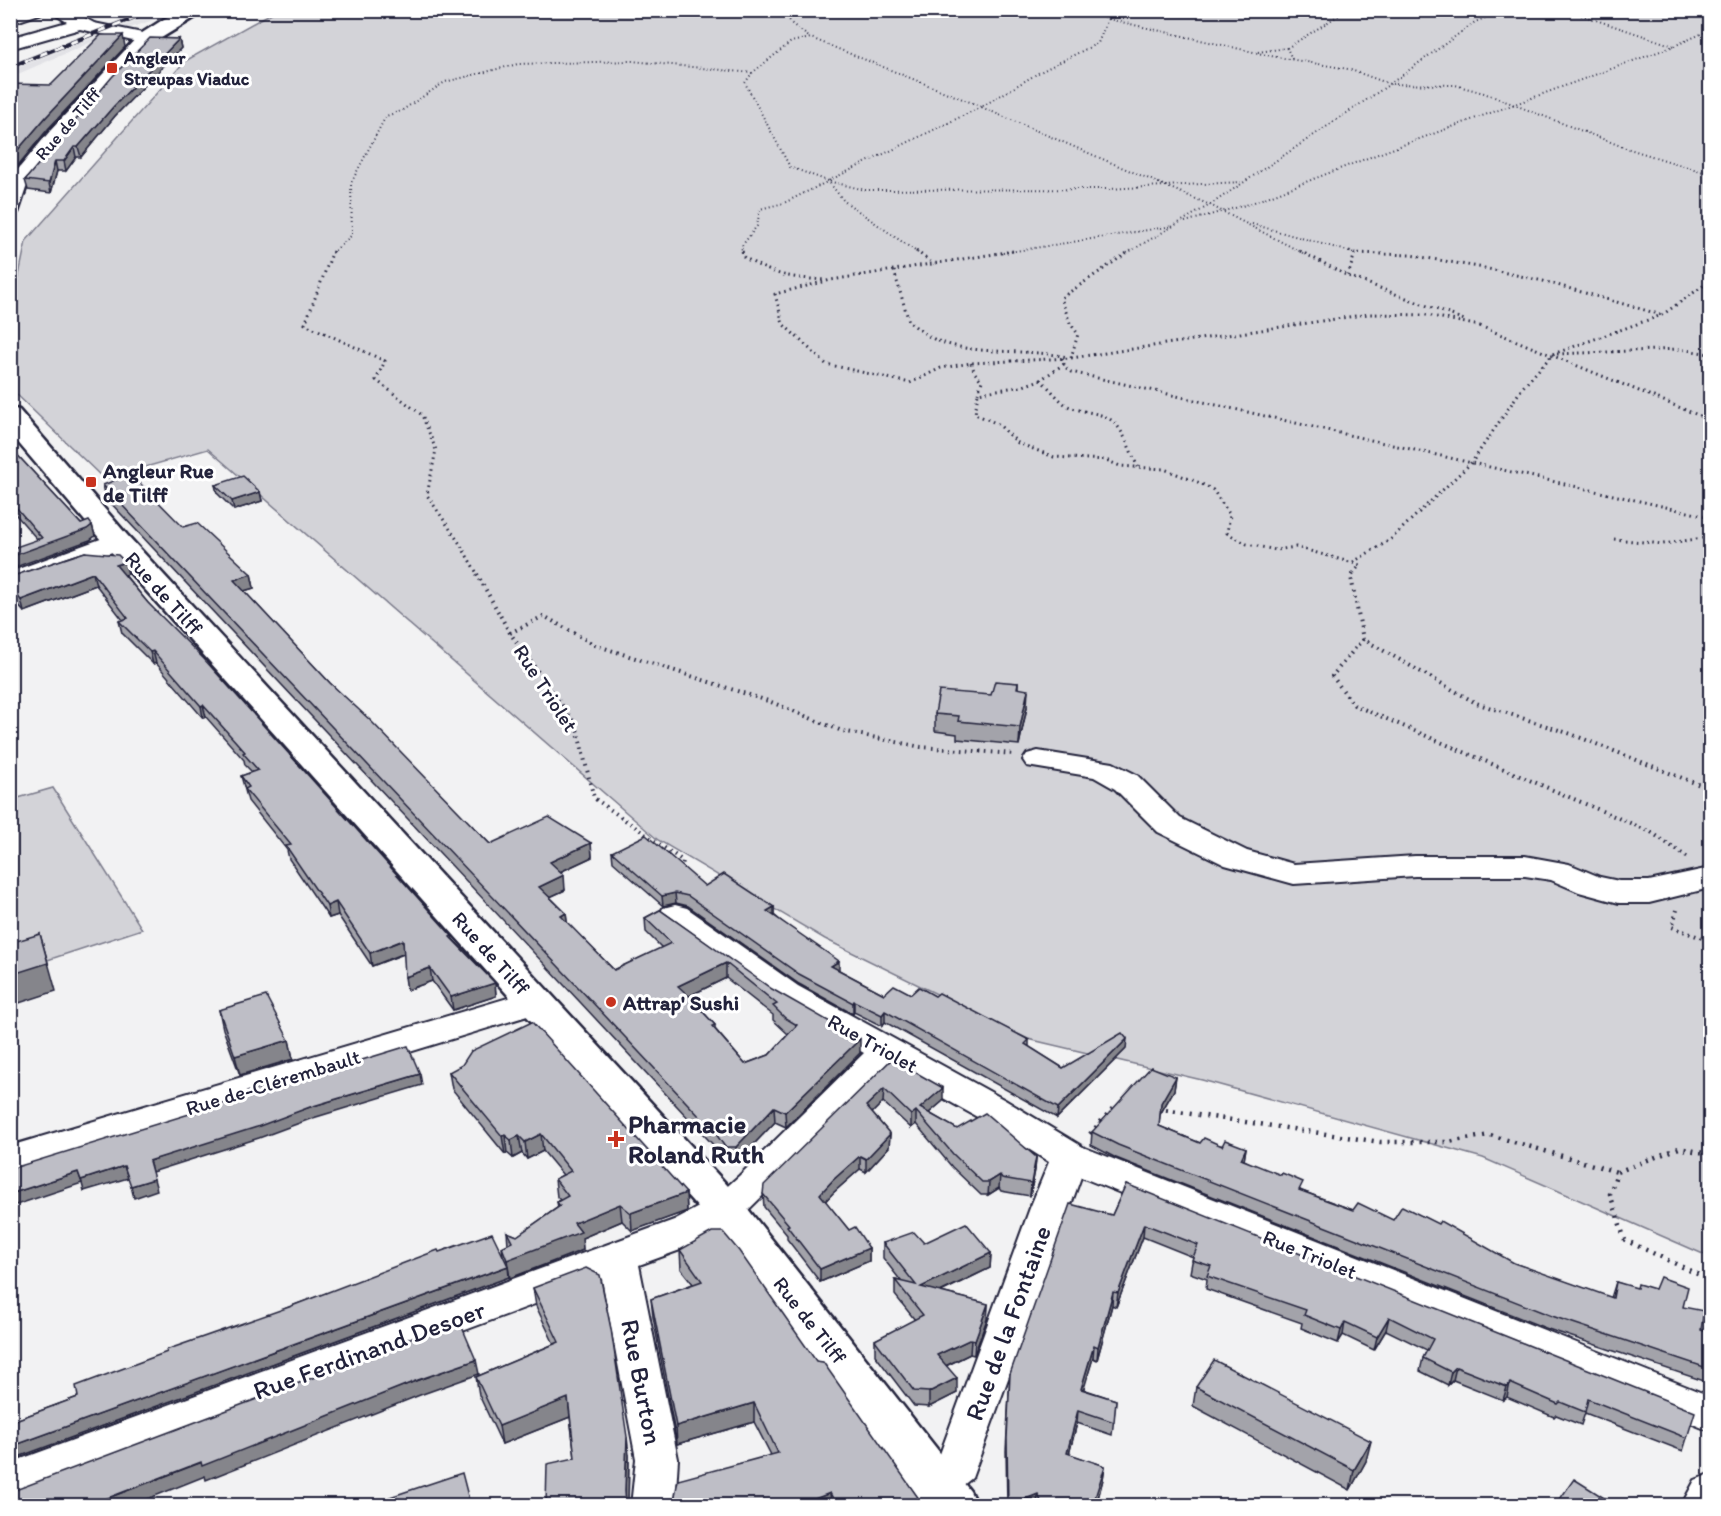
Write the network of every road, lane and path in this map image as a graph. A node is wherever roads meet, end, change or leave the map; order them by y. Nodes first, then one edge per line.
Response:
1 (36, 10) edge
2 (56, 10) edge
3 (198, 10) edge
4 (787, 10) edge
5 (1073, 10) edge
6 (1098, 10) edge
7 (1347, 10) edge
8 (1506, 10) edge
9 (1566, 10) edge
10 (1098, 15) junction
11 (10, 19) edge
12 (1108, 19) junction
13 (79, 24) junction
14 (1710, 30) edge
15 (811, 38) junction
16 (146, 39) junction
17 (10, 44) edge
18 (1674, 46) junction
19 (1287, 48) junction
20 (1256, 52) junction
21 (1292, 60) junction
22 (752, 73) junction
23 (1390, 84) junction
24 (1512, 105) junction
25 (981, 106) junction
26 (1710, 174) edge
27 (828, 181) junction
28 (1243, 182) junction
29 (1165, 186) junction
30 (1210, 205) junction
31 (10, 207) edge
32 (1224, 212) junction
33 (1243, 222) junction
34 (1178, 224) junction
35 (1173, 226) junction
36 (1355, 253) junction
37 (934, 264) junction
38 (894, 271) junction
39 (1348, 276) junction
40 (831, 280) junction
41 (1710, 281) edge
42 (1662, 315) junction
43 (1480, 326) junction
44 (1553, 354) junction
45 (1710, 354) edge
46 (1062, 358) junction
47 (1071, 358) junction
48 (971, 363) junction
49 (1064, 364) junction
50 (1040, 380) junction
51 (978, 393) junction
52 (10, 417) edge
53 (1710, 420) edge
54 (1472, 462) junction
55 (1138, 467) junction
56 (1710, 517) edge
57 (1710, 537) edge
58 (1614, 539) dead end
59 (117, 541) junction
60 (1353, 562) junction
61 (10, 581) edge
62 (510, 633) junction
63 (1363, 639) junction
64 (1038, 760) joint
65 (1710, 789) edge
66 (1698, 881) edge
67 (675, 916) joint
68 (1710, 941) edge
69 (535, 1002) junction
70 (887, 1051) junction
71 (1122, 1107) edge
72 (1150, 1107) edge
73 (1710, 1154) edge
74 (1070, 1157) junction
75 (10, 1160) edge
76 (1617, 1172) junction
77 (725, 1210) junction
78 (618, 1259) junction
79 (1710, 1280) edge
80 (1710, 1414) edge
81 (10, 1482) edge
82 (945, 1493) edge
83 (1710, 1493) edge
84 (653, 1506) edge
85 (1703, 1506) edge

1 - 11 street
2 - 13 street
3 - 16 main road, Rue de Tilff
4 - 15 path
5 - 10 path
6 - 10 path
7 - 19 path
8 - 23 path
9 - 18 path
10 - 12 path
12 - 20 path
12 - 25 path
13 - 16 street
13 - 17 street
14 - 18 path
15 - 22 path
15 - 25 path
16 - 31 main road, Rue de Tilff
18 - 24 path
19 - 20 path
19 - 21 path
20 - 21 path
21 - 23 path
22 - 27 path
22 - 62 path
23 - 24 path
23 - 28 path
24 - 26 path
24 - 32 path
25 - 27 path
25 - 29 path
27 - 29 path
27 - 37 path
27 - 40 path
28 - 29 path
28 - 30 path
29 - 30 path
30 - 32 path
30 - 34 path
32 - 33 path
32 - 34 path
33 - 36 path
33 - 39 path
34 - 35 path
35 - 37 path
35 - 47 path
36 - 39 path
36 - 42 path
37 - 38 path
38 - 40 path
38 - 47 path
39 - 43 path
40 - 48 path
41 - 42 path
42 - 44 path
43 - 44 path
43 - 47 path
44 - 45 path
44 - 53 path
44 - 54 path
46 - 47 path
46 - 48 path
46 - 49 path
48 - 51 path
49 - 50 path
49 - 54 path
50 - 51 path
50 - 55 path
51 - 55 path
52 - 59 main road, Rue de Tilff
54 - 56 path
54 - 60 path
55 - 60 path
57 - 58 path
59 - 61 street, Rue de Tilff
59 - 69 main road, Rue de Tilff
60 - 63 path
62 - 64 path, Rue Triolet
62 - 67 path, Rue Triolet
63 - 65 path
63 - 66 path
64 - 66 street
66 - 68 path
67 - 70 street, Rue Triolet
69 - 75 street, Rue de-Clérembault
69 - 77 main road, Rue de Tilff
70 - 74 street, Rue Triolet
70 - 77 street, Rue Ferdinand Desoer
71 - 74 path
72 - 76 path
73 - 76 path
74 - 80 street, Rue Triolet
74 - 82 street, Rue de la Fontaine
76 - 79 path
77 - 78 street, Rue Ferdinand Desoer
77 - 82 main road, Rue de Tilff
78 - 81 street, Rue Ferdinand Desoer
78 - 84 street, Rue Burton
83 - 85 street

